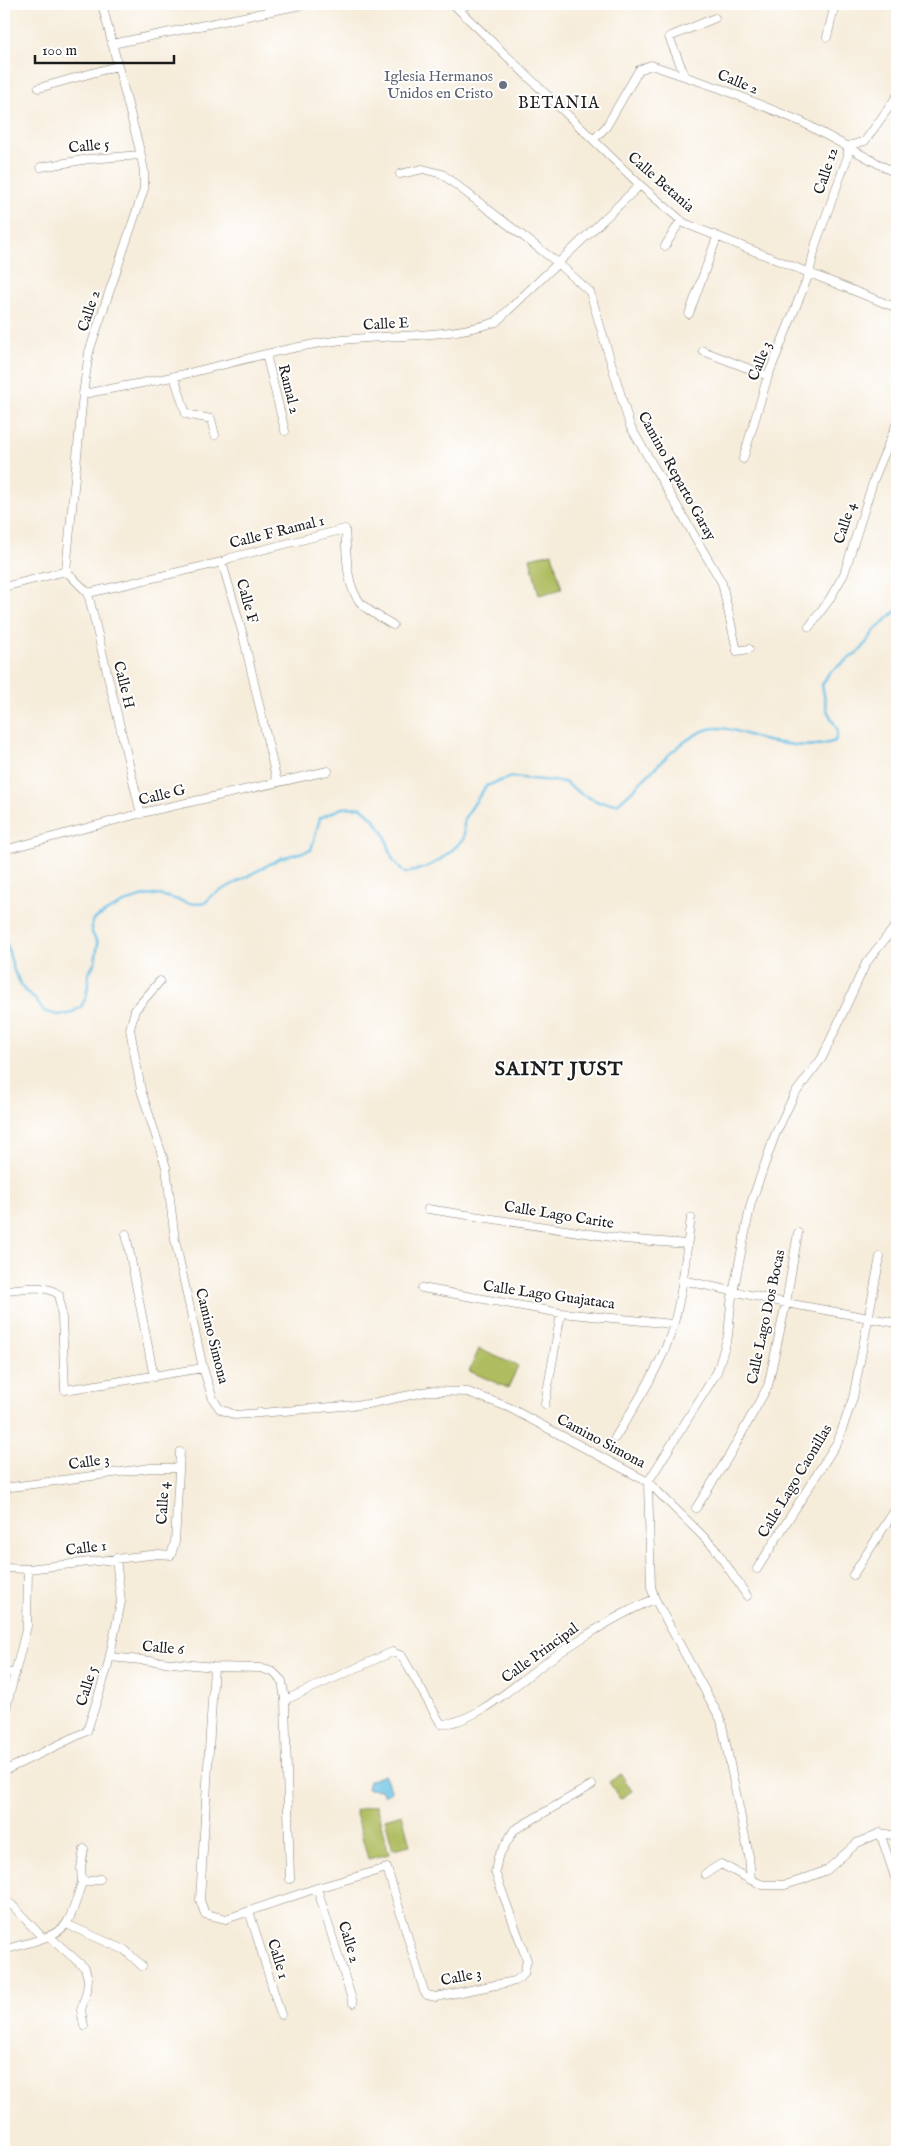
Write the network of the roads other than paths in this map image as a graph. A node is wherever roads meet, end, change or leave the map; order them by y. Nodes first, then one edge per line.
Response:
1 (102, 4) edge
2 (306, 4) edge
3 (470, 4) edge
4 (835, 4) edge
5 (456, 7) edge
6 (715, 18) dead end
7 (828, 37) dead end
8 (112, 44) junction
9 (117, 66) junction
10 (685, 76) junction
11 (39, 88) dead end
12 (897, 96) edge
13 (594, 139) junction
14 (848, 146) junction
15 (141, 155) junction
16 (41, 167) dead end
17 (400, 174) dead end
18 (897, 174) edge
19 (640, 185) junction
20 (681, 220) junction
21 (717, 237) junction
22 (665, 246) dead end
23 (558, 263) junction
24 (809, 274) junction
25 (897, 308) edge
26 (689, 314) dead end
27 (703, 351) dead end
28 (266, 354) junction
29 (174, 376) junction
30 (768, 376) junction
31 (83, 394) junction
32 (897, 423) edge
33 (285, 432) dead end
34 (215, 435) dead end
35 (743, 459) dead end
36 (222, 562) junction
37 (66, 571) junction
38 (4, 587) edge
39 (88, 593) junction
40 (393, 625) dead end
41 (809, 627) dead end
42 (749, 649) dead end
43 (328, 771) dead end
44 (277, 782) junction
45 (141, 814) junction
46 (4, 850) edge
47 (897, 924) edge
48 (160, 981) dead end
49 (428, 1209) dead end
50 (691, 1218) dead end
51 (798, 1233) dead end
52 (126, 1234) dead end
53 (687, 1244) junction
54 (880, 1257) dead end
55 (682, 1280) junction
56 (422, 1288) dead end
57 (4, 1290) edge
58 (734, 1291) junction
59 (786, 1303) junction
60 (561, 1313) junction
61 (868, 1318) junction
62 (897, 1323) edge
63 (674, 1324) junction
64 (204, 1368) junction
65 (154, 1377) junction
66 (545, 1404) dead end
67 (615, 1438) dead end
68 (180, 1452) dead end
69 (178, 1468) junction
70 (648, 1482) junction
71 (4, 1488) edge
72 (897, 1507) edge
73 (696, 1508) dead end
74 (171, 1555) joint
75 (116, 1558) junction
76 (4, 1568) edge
77 (28, 1569) junction
78 (757, 1569) dead end
79 (853, 1575) dead end
80 (747, 1596) dead end
81 (655, 1599) junction
82 (110, 1657) junction
83 (214, 1667) junction
84 (4, 1671) edge
85 (15, 1674) junction
86 (285, 1700) junction
87 (4, 1716) edge
88 (4, 1770) edge
89 (592, 1785) dead end
90 (880, 1833) junction
91 (897, 1836) edge
92 (84, 1849) dead end
93 (705, 1874) dead end
94 (100, 1879) dead end
95 (290, 1879) dead end
96 (751, 1880) junction
97 (82, 1883) junction
98 (897, 1883) edge
99 (318, 1888) junction
100 (11, 1904) dead end
101 (250, 1911) junction
102 (66, 1924) junction
103 (46, 1937) junction
104 (4, 1950) edge
105 (142, 1966) dead end
106 (353, 2003) dead end
107 (281, 2015) dead end
108 (84, 2026) dead end

1 - 8 street, Calle 2
2 - 8 street
3 - 5 street
4 - 7 street
5 - 13 street, Calle Betania
6 - 10 street
8 - 9 street, Calle 2
9 - 11 street
9 - 15 street, Calle 2
10 - 13 street, Calle 2
10 - 14 street, Calle 2
12 - 14 street, Calle 12
13 - 19 street, Calle Betania
14 - 18 street, Calle 2
14 - 24 street, Calle 12
15 - 16 street, Calle 5
15 - 31 street, Calle 2
17 - 23 street, Camino Reparto Garay
19 - 20 street, Calle Betania
19 - 23 street, Calle E
20 - 21 street, Calle Betania
20 - 22 street
21 - 24 street, Calle Betania
21 - 26 street
23 - 28 street, Calle E
23 - 42 street, Camino Reparto Garay
24 - 25 street, Calle Betania
24 - 30 street, Calle 3
27 - 30 street
28 - 29 street, Calle E
28 - 33 street, Ramal 2
29 - 31 street, Calle E
29 - 34 street
30 - 35 street, Calle 3
31 - 37 street, Calle 2
32 - 41 street, Calle 4
36 - 39 street, Calle F
36 - 40 street, Calle F Ramal 1
36 - 44 street, Calle F
37 - 38 street
37 - 39 street
39 - 45 street, Calle H
43 - 44 street, Calle G
44 - 45 street, Calle G
45 - 46 street, Calle G
47 - 58 street
48 - 64 street, Camino Simona
49 - 53 street, Calle Lago Carite
50 - 53 street
51 - 59 street, Calle Lago Dos Bocas
52 - 65 street
53 - 55 street
54 - 61 street, Calle Lago Caonillas
55 - 58 street
55 - 63 street
56 - 60 street, Calle Lago Guajataca
57 - 65 street
58 - 59 street
58 - 70 street
59 - 61 street
59 - 73 street, Calle Lago Dos Bocas
60 - 63 street, Calle Lago Guajataca
60 - 66 street
61 - 62 street
61 - 78 street, Calle Lago Caonillas
63 - 67 street
64 - 65 street
64 - 70 street, Camino Simona
68 - 69 street, Calle 4
69 - 71 street, Calle 3
69 - 74 street, Calle 4
70 - 80 street, Camino Simona
70 - 81 street
72 - 79 street
74 - 75 street, Calle 1
75 - 77 street, Calle 1
75 - 82 street, Calle 5
76 - 77 street, Calle 1
77 - 85 street
81 - 86 street, Calle Principal
81 - 96 street
82 - 83 street, Calle 6
82 - 88 street, Calle 5
83 - 86 street, Calle 6
83 - 101 street, Calle 3
84 - 85 street
85 - 87 street
86 - 95 street, Calle 6
89 - 99 street, Calle 3
90 - 91 street
90 - 96 street
90 - 98 street
92 - 97 street
93 - 96 street
94 - 97 street
97 - 102 street
99 - 101 street, Calle 3
99 - 106 street, Calle 2
100 - 103 street
101 - 107 street, Calle 1
102 - 103 street
102 - 105 street
103 - 104 street
103 - 108 street

